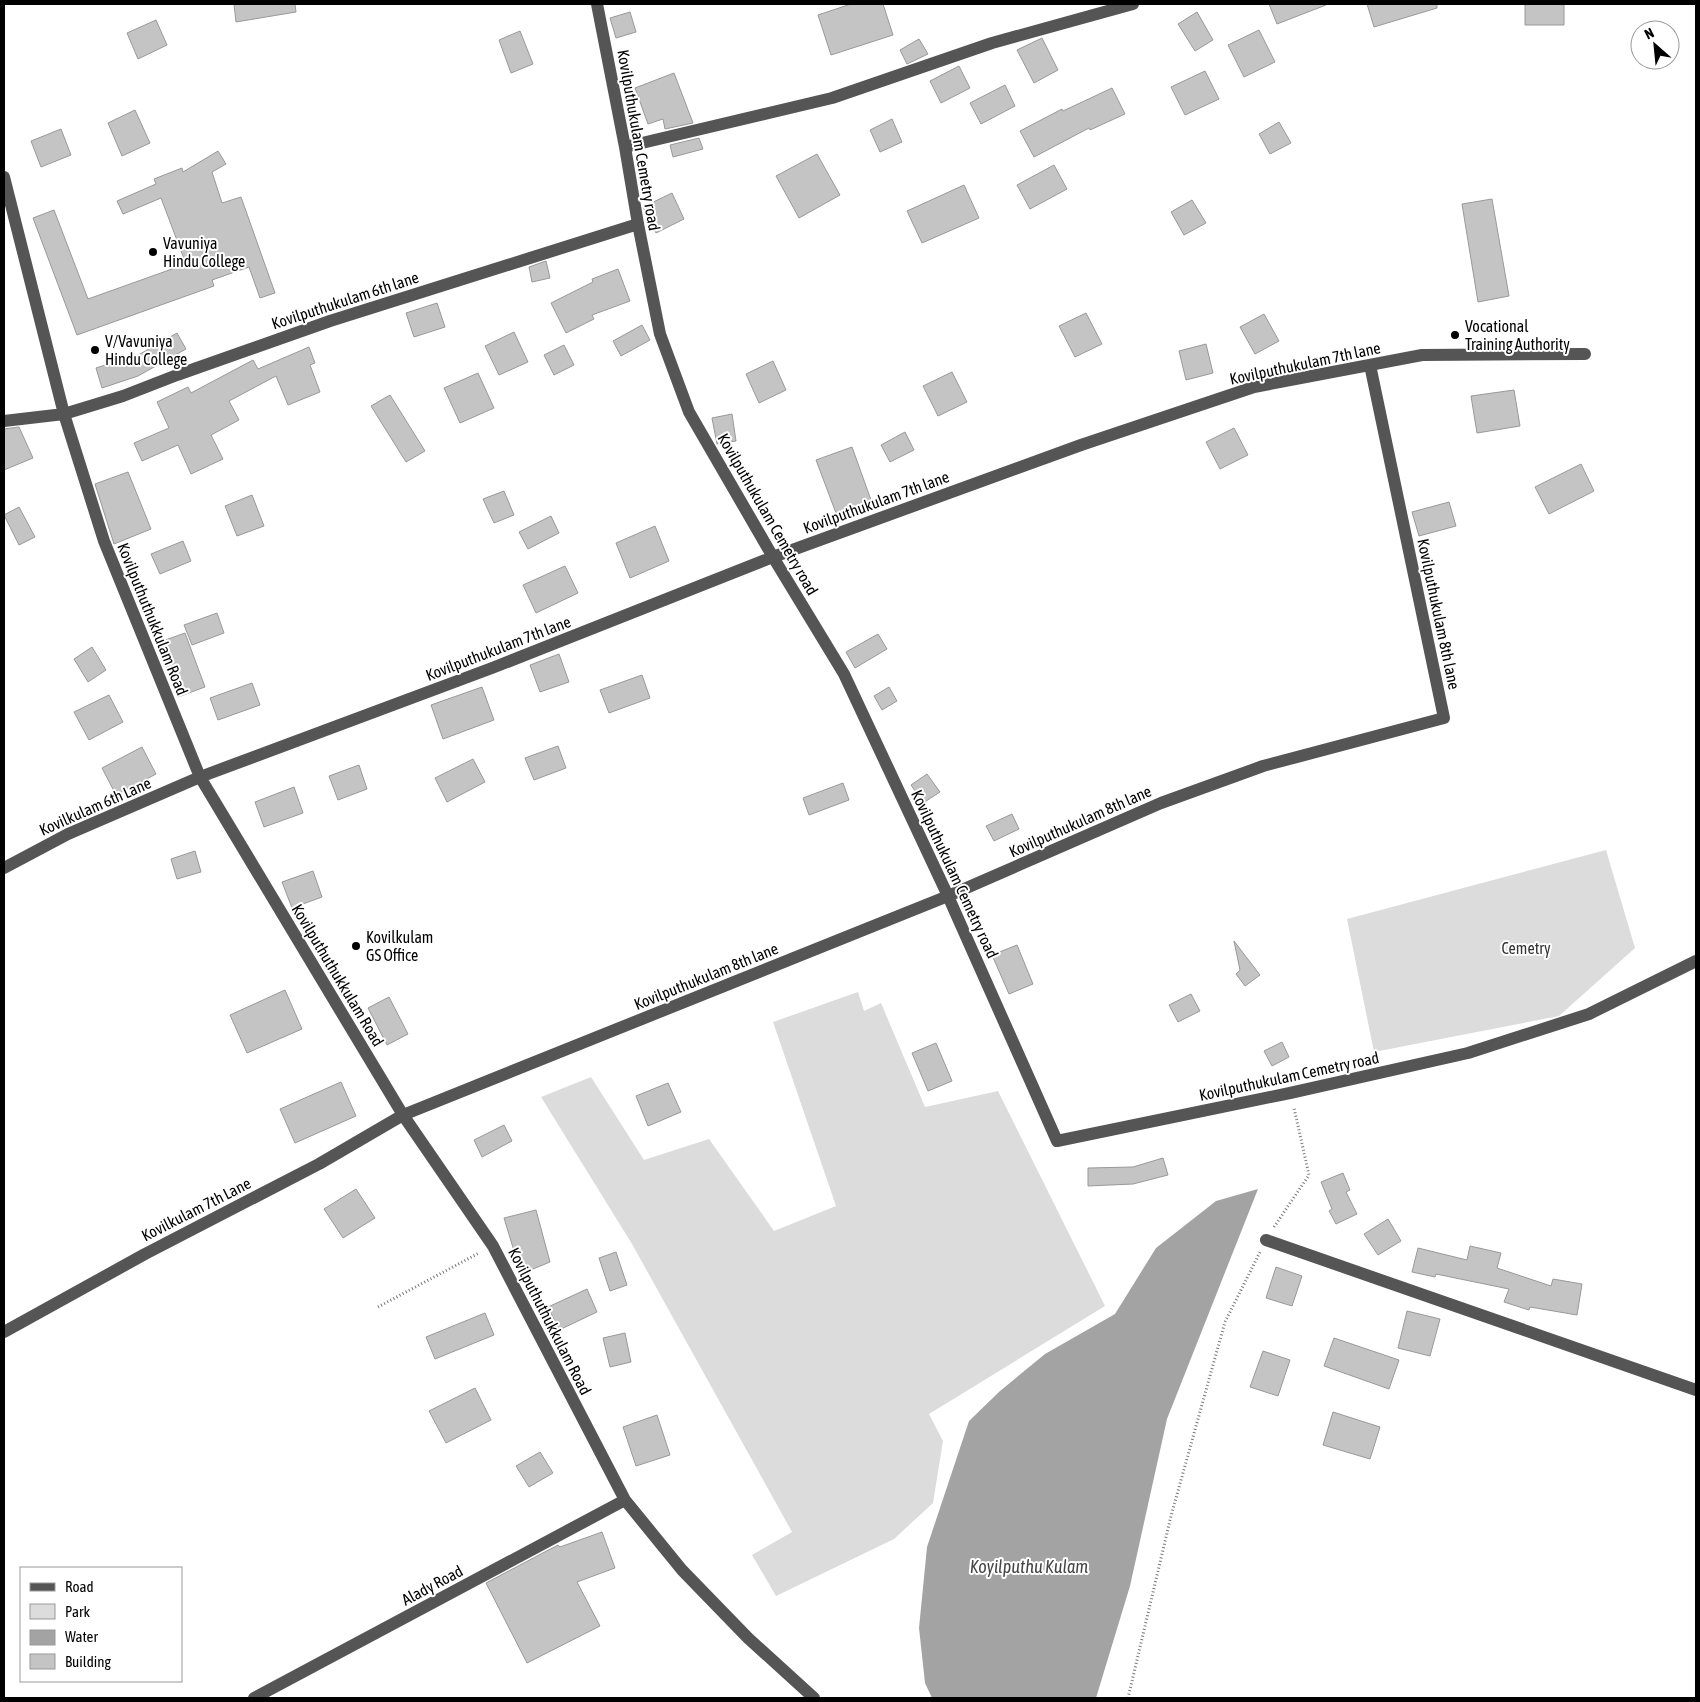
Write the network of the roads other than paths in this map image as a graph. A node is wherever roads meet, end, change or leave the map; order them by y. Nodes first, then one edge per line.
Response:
1 (597, 4) edge
2 (1133, 4) edge
3 (625, 147) junction
4 (4, 177) edge
5 (638, 224) junction
6 (1585, 354) dead end
7 (1370, 365) junction
8 (64, 414) junction
9 (4, 421) edge
10 (773, 557) junction
11 (200, 777) junction
12 (4, 868) edge
13 (948, 896) junction
14 (1696, 961) edge
15 (403, 1115) junction
16 (1266, 1240) road end
17 (4, 1332) edge
18 (1696, 1390) edge
19 (625, 1500) junction
20 (254, 1698) edge
21 (814, 1698) edge

1 - 3 street, Kovilputhukulam Cemetry road
2 - 3 street
3 - 5 street, Kovilputhukulam Cemetry road
4 - 8 street, Kovilputhuthukkulam Road
5 - 8 street, Kovilputhukulam 6th lane
5 - 10 street, Kovilputhukulam Cemetry road
6 - 7 street, Kovilputhukulam 7th lane
7 - 10 street, Kovilputhukulam 7th lane
7 - 13 street, Kovilputhukulam 8th lane
8 - 9 street, Kovilputhukulam 6th lane
8 - 11 street, Kovilputhuthukkulam Road
10 - 11 street, Kovilputhukulam 7th lane
10 - 13 street, Kovilputhukulam Cemetry road
11 - 12 street, Kovilkulam 6th Lane
11 - 15 street, Kovilputhuthukkulam Road
13 - 14 street, Kovilputhukulam Cemetry road
13 - 15 street, Kovilputhukulam 8th lane
15 - 17 street, Kovilkulam 7th Lane
15 - 19 street, Kovilputhuthukkulam Road
16 - 18 street
19 - 20 street, Alady Road
19 - 21 street, Kovilputhuthukkulam Road

